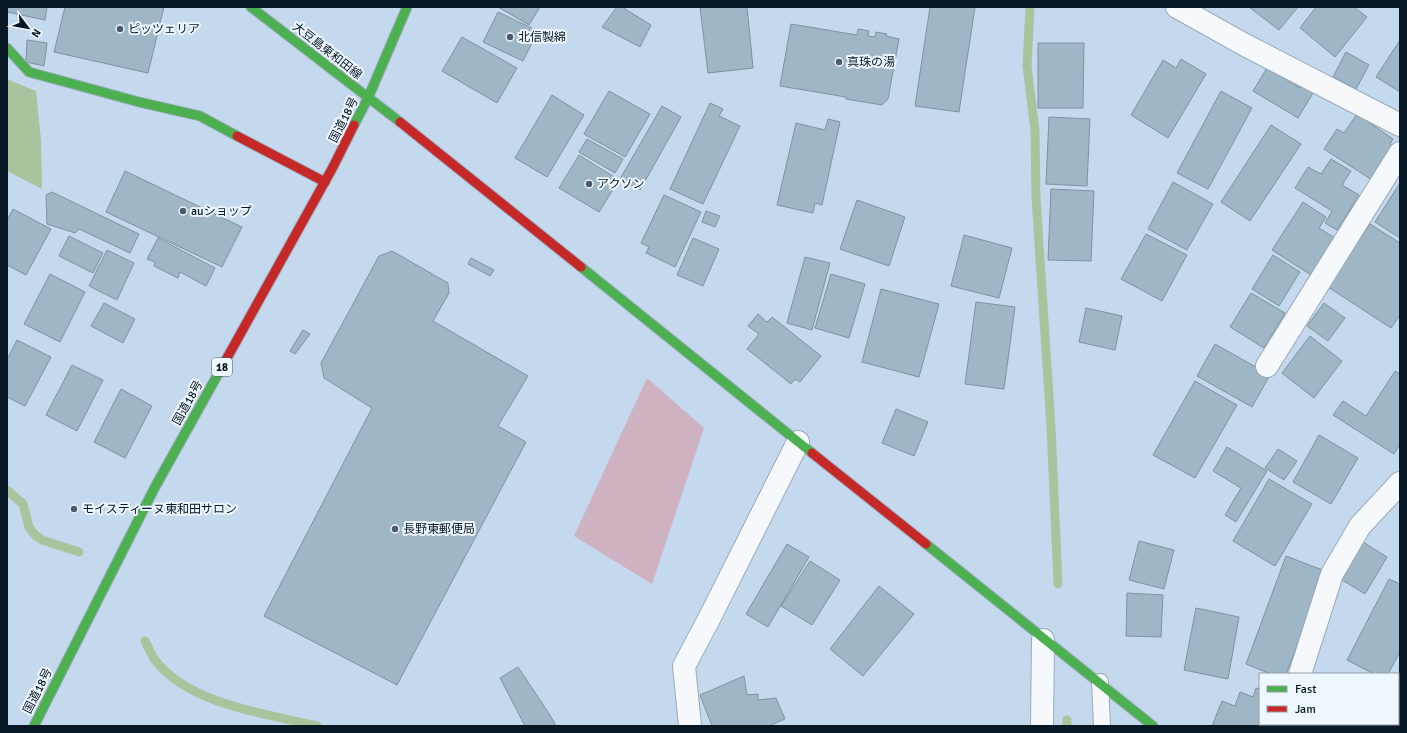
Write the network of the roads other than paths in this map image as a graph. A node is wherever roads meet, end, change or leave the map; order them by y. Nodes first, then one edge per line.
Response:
1 (252, 7) edge
2 (407, 7) edge
3 (1177, 7) edge
4 (7, 48) edge
5 (368, 98) junction
6 (1400, 124) edge
7 (1400, 153) edge
8 (325, 182) junction
9 (1267, 366) dead end
10 (798, 442) junction
11 (1400, 483) edge
12 (1043, 640) junction
13 (1300, 673) edge
14 (1100, 682) junction
15 (34, 726) edge
16 (690, 726) edge
17 (1042, 726) edge
18 (1102, 726) edge
19 (1153, 726) edge

1 - 5 main road, 大豆島東和田線
2 - 5 main road, 国道18号 / 18
3 - 6 street
4 - 8 main road
5 - 8 main road, 国道18号 / 18
5 - 10 main road, 大豆島東和田線
7 - 9 street
8 - 15 main road, 国道18号 / 18
10 - 12 main road, 大豆島東和田線
10 - 16 street
11 - 13 street
12 - 14 main road, 大豆島東和田線
12 - 17 street
14 - 18 lane
14 - 19 main road, 大豆島東和田線

